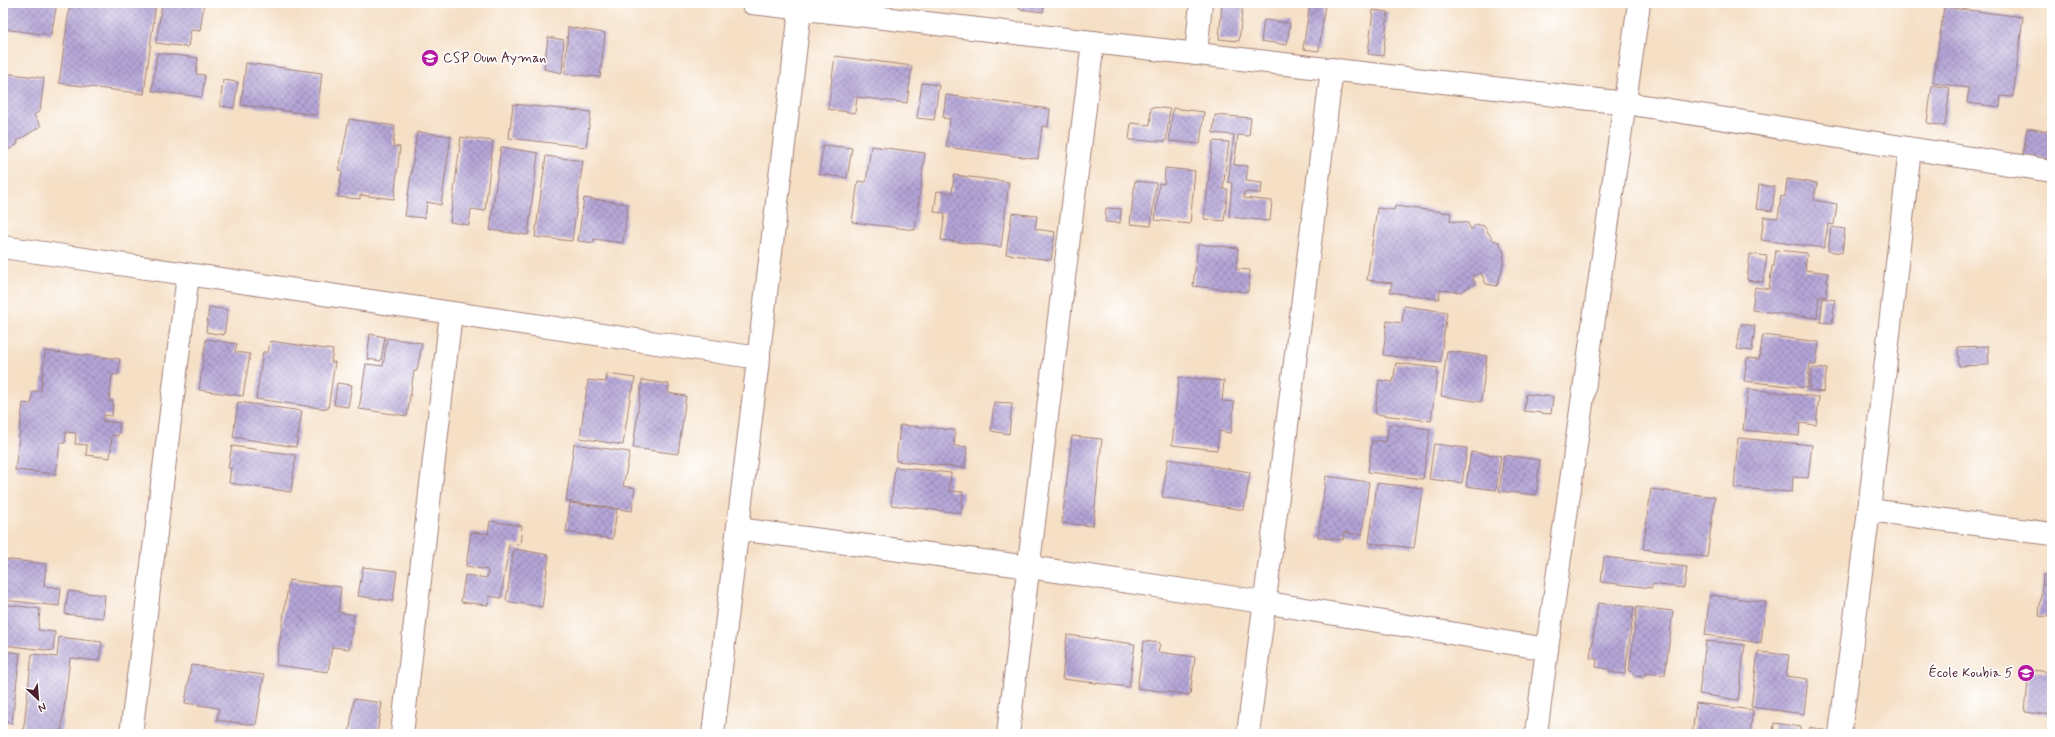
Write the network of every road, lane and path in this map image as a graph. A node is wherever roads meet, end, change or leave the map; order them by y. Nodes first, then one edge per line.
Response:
1 (752, 3) edge
2 (1201, 3) edge
3 (1639, 3) edge
4 (801, 6) edge
5 (1093, 42) junction
6 (1196, 54) junction
7 (1332, 69) junction
8 (1626, 103) junction
9 (1910, 148) junction
10 (2052, 171) edge
11 (3, 247) edge
12 (188, 275) junction
13 (451, 313) junction
14 (759, 358) junction
15 (1869, 510) junction
16 (738, 529) junction
17 (2052, 534) edge
18 (1029, 567) junction
19 (1263, 602) junction
20 (1547, 649) junction
21 (131, 734) edge
22 (402, 734) edge
23 (713, 734) edge
24 (1008, 734) edge
25 (1248, 734) edge
26 (1536, 734) edge
27 (1840, 734) edge

1 - 4 street
2 - 6 street
3 - 8 street
4 - 5 street
4 - 14 street
5 - 6 street
5 - 18 street
6 - 7 street
7 - 8 street
7 - 19 street
8 - 9 street
8 - 20 street
9 - 10 street
9 - 15 street
11 - 12 street
12 - 13 street
12 - 21 street
13 - 14 street
13 - 22 street
14 - 16 street
15 - 17 street
15 - 27 street
16 - 18 street
16 - 23 street
18 - 19 street
18 - 24 street
19 - 20 street
19 - 25 street
20 - 26 street

